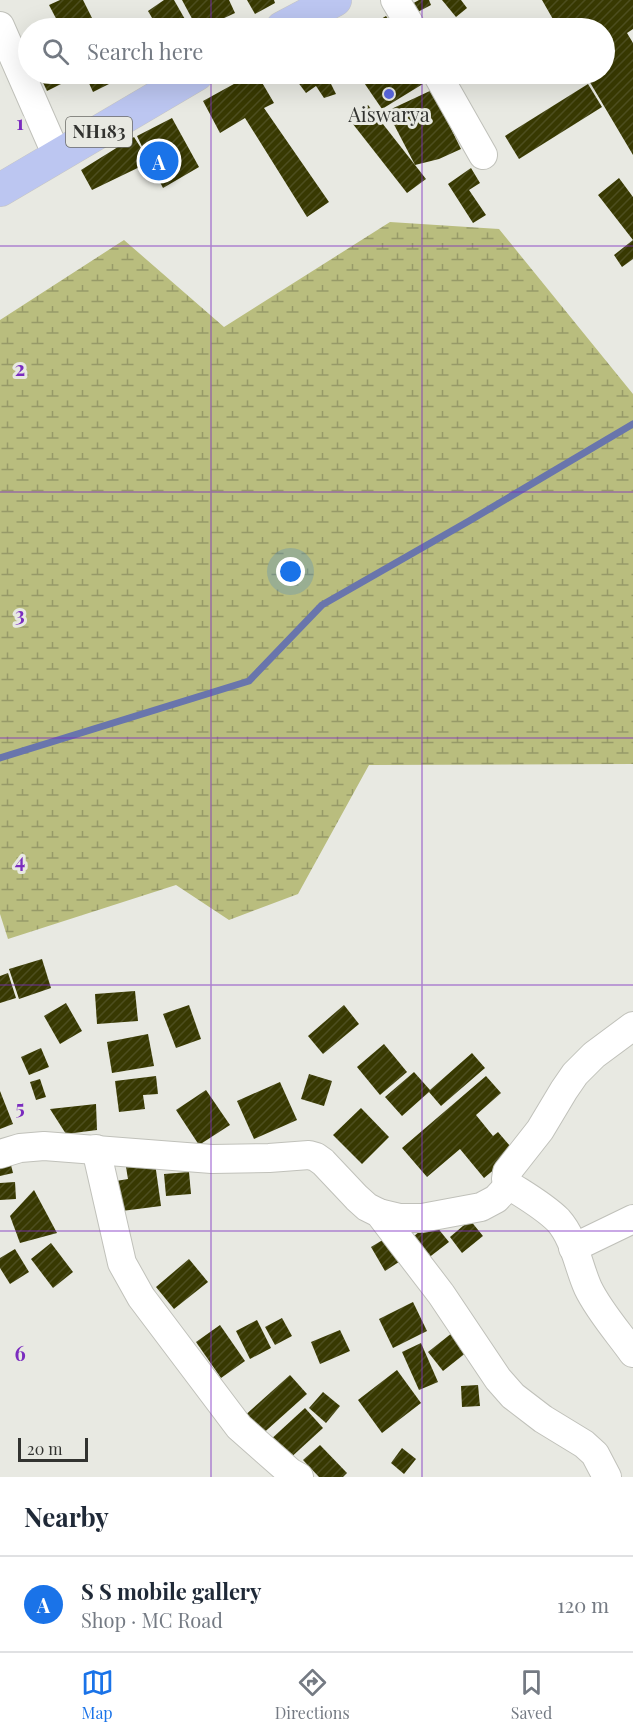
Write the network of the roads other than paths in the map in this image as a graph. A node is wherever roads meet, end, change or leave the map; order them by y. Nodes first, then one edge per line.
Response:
1 (335, 0) edge
2 (395, 0) edge
3 (301, 18) edge
4 (406, 18) edge
5 (0, 26) edge
6 (18, 67) edge
7 (25, 84) edge
8 (180, 84) edge
9 (443, 84) edge
10 (483, 155) dead end
11 (57, 156) junction
12 (0, 190) edge
13 (633, 1026) edge
14 (96, 1149) junction
15 (0, 1154) edge
16 (509, 1185) junction
17 (379, 1213) junction
18 (633, 1219) edge
19 (573, 1248) junction
20 (633, 1353) edge
21 (291, 1475) edge
22 (607, 1477) edge

1 - 3 highway
2 - 4 street
5 - 6 street
7 - 11 street
8 - 11 highway, NH183
9 - 10 street
11 - 12 highway, NH183
13 - 16 street
14 - 15 street
14 - 17 street
14 - 21 street
16 - 17 street
16 - 19 street
17 - 22 street
18 - 19 street
19 - 20 street

